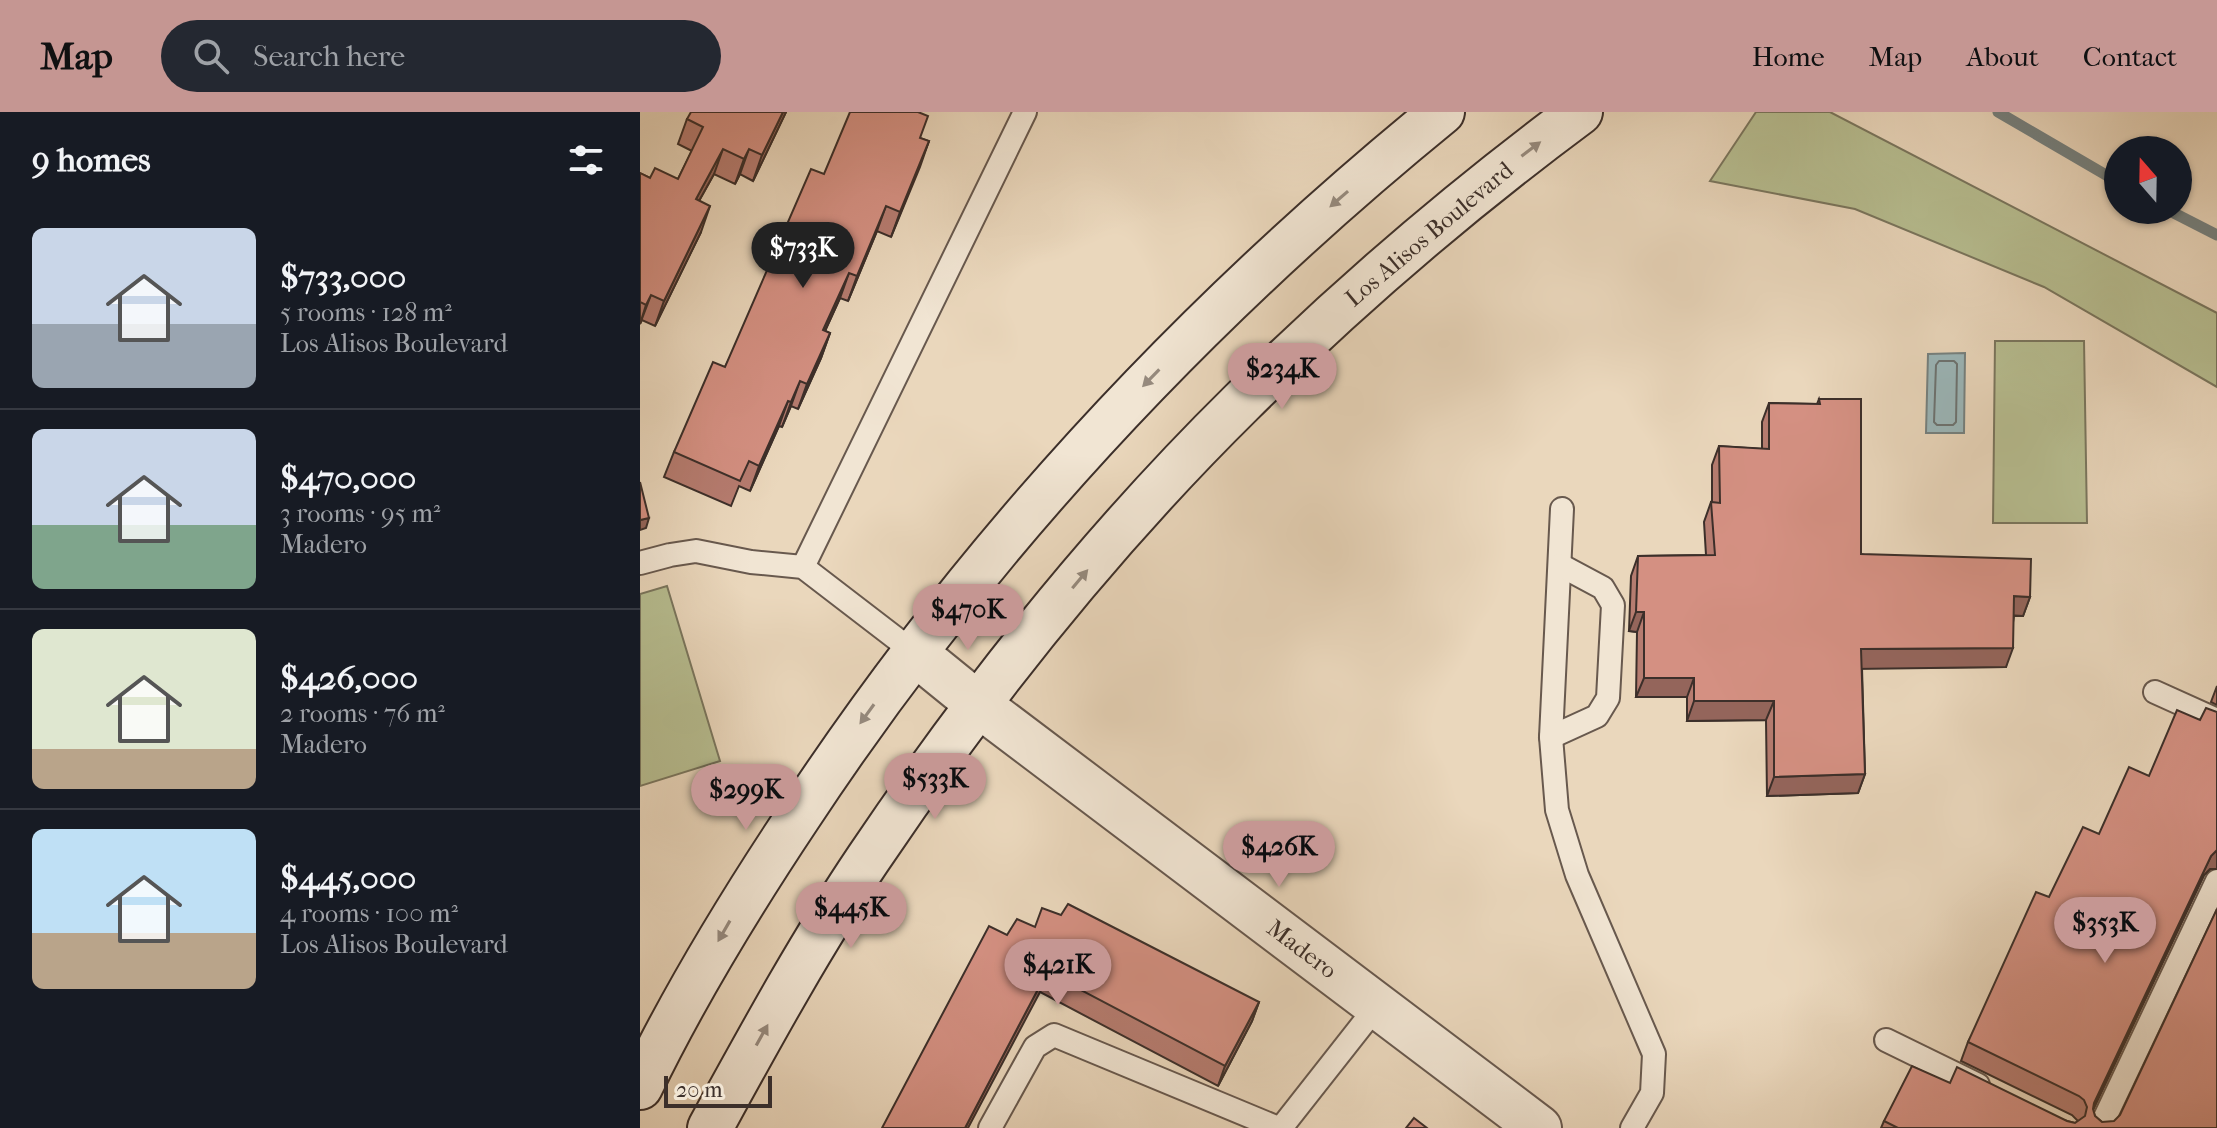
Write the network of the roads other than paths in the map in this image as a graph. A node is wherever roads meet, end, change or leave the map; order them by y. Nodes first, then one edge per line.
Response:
1 (1025, 112) edge
2 (1442, 112) edge
3 (1580, 112) edge
4 (1562, 509) dead end
5 (640, 563) edge
6 (1560, 565) junction
7 (803, 567) junction
8 (915, 653) junction
9 (2155, 692) dead end
10 (979, 705) junction
11 (2217, 720) edge
12 (1551, 737) junction
13 (2217, 881) edge
14 (1377, 1006) junction
15 (1886, 1040) dead end
16 (640, 1087) edge
17 (1997, 1094) edge
18 (710, 1128) edge
19 (990, 1128) edge
20 (1280, 1128) edge
21 (1539, 1128) edge
22 (1632, 1128) edge
23 (2100, 1128) edge

1 - 7 lane
2 -> 8 main road
10 -> 3 main road, Los Alisos Boulevard
4 - 6 lane
5 - 7 lane
6 - 12 lane
6 - 12 lane
7 - 8 lane
8 - 10 main road, Madero
8 -> 16 main road
9 - 11 lane
10 - 14 main road, Madero
18 -> 10 main road, Los Alisos Boulevard
12 - 22 lane
13 - 23 lane
14 - 20 lane
14 - 21 main road, Madero
15 - 17 lane
19 - 20 lane

